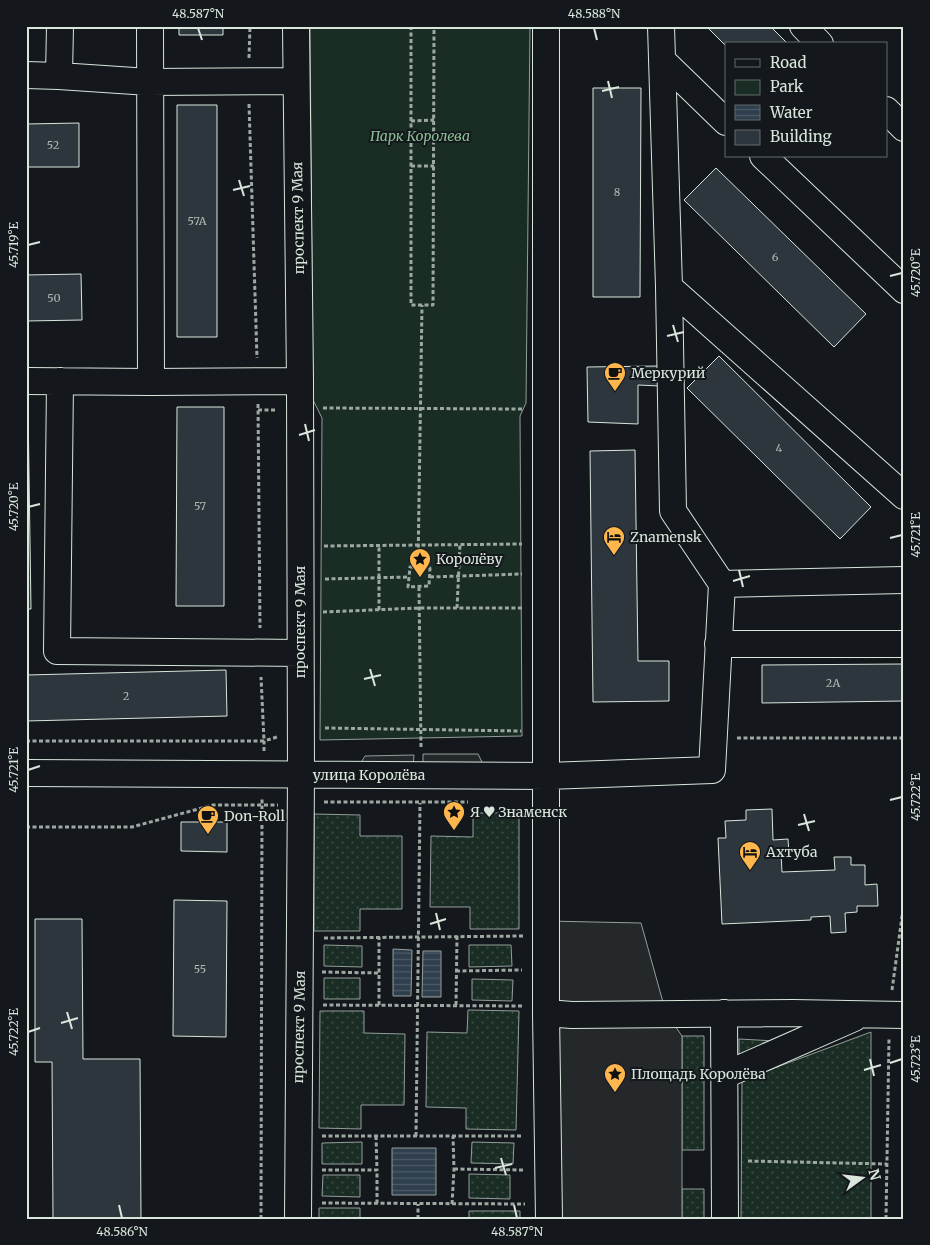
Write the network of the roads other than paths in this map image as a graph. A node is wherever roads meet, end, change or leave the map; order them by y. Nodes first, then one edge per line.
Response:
1 (60, 26) edge
2 (150, 26) edge
3 (296, 26) edge
4 (546, 26) edge
5 (661, 26) edge
6 (803, 26) edge
7 (818, 42) edge
8 (662, 60) junction
9 (26, 75) edge
10 (59, 76) junction
11 (296, 81) junction
12 (149, 82) junction
13 (888, 112) edge
14 (725, 121) edge
15 (904, 128) edge
16 (765, 158) edge
17 (669, 287) junction
18 (904, 290) edge
19 (26, 380) edge
20 (60, 381) junction
21 (151, 382) junction
22 (300, 382) junction
23 (904, 496) edge
24 (904, 580) edge
25 (722, 584) junction
26 (718, 644) junction
27 (904, 644) edge
28 (300, 654) junction
29 (26, 773) edge
30 (302, 774) junction
31 (547, 776) junction
32 (537, 1010) junction
33 (724, 1013) junction
34 (862, 1015) junction
35 (896, 1015) edge
36 (724, 1075) junction
37 (298, 1219) edge
38 (549, 1219) edge
39 (725, 1219) edge

1 - 10 street
2 - 12 street
3 - 11 street, проспект 9 Мая
4 - 31 street
5 - 8 street
6 - 7 street
8 - 14 street
8 - 17 street
9 - 10 street
10 - 12 street
11 - 12 street
11 - 22 street, проспект 9 Мая
12 - 21 street
13 - 15 street
16 - 18 street
17 - 23 street
17 - 25 street
19 - 20 street
20 - 21 street
20 - 28 street
21 - 22 street
22 - 28 street, проспект 9 Мая
24 - 25 street
25 - 26 street
26 - 27 street
26 - 31 street, улица Королёва
28 - 30 street, проспект 9 Мая
29 - 30 street, улица Королёва
30 - 31 street, улица Королёва
30 - 37 street, проспект 9 Мая
31 - 32 street
32 - 33 street
32 - 38 street
33 - 34 street
33 - 36 street
34 - 35 street
34 - 36 street
36 - 39 street

